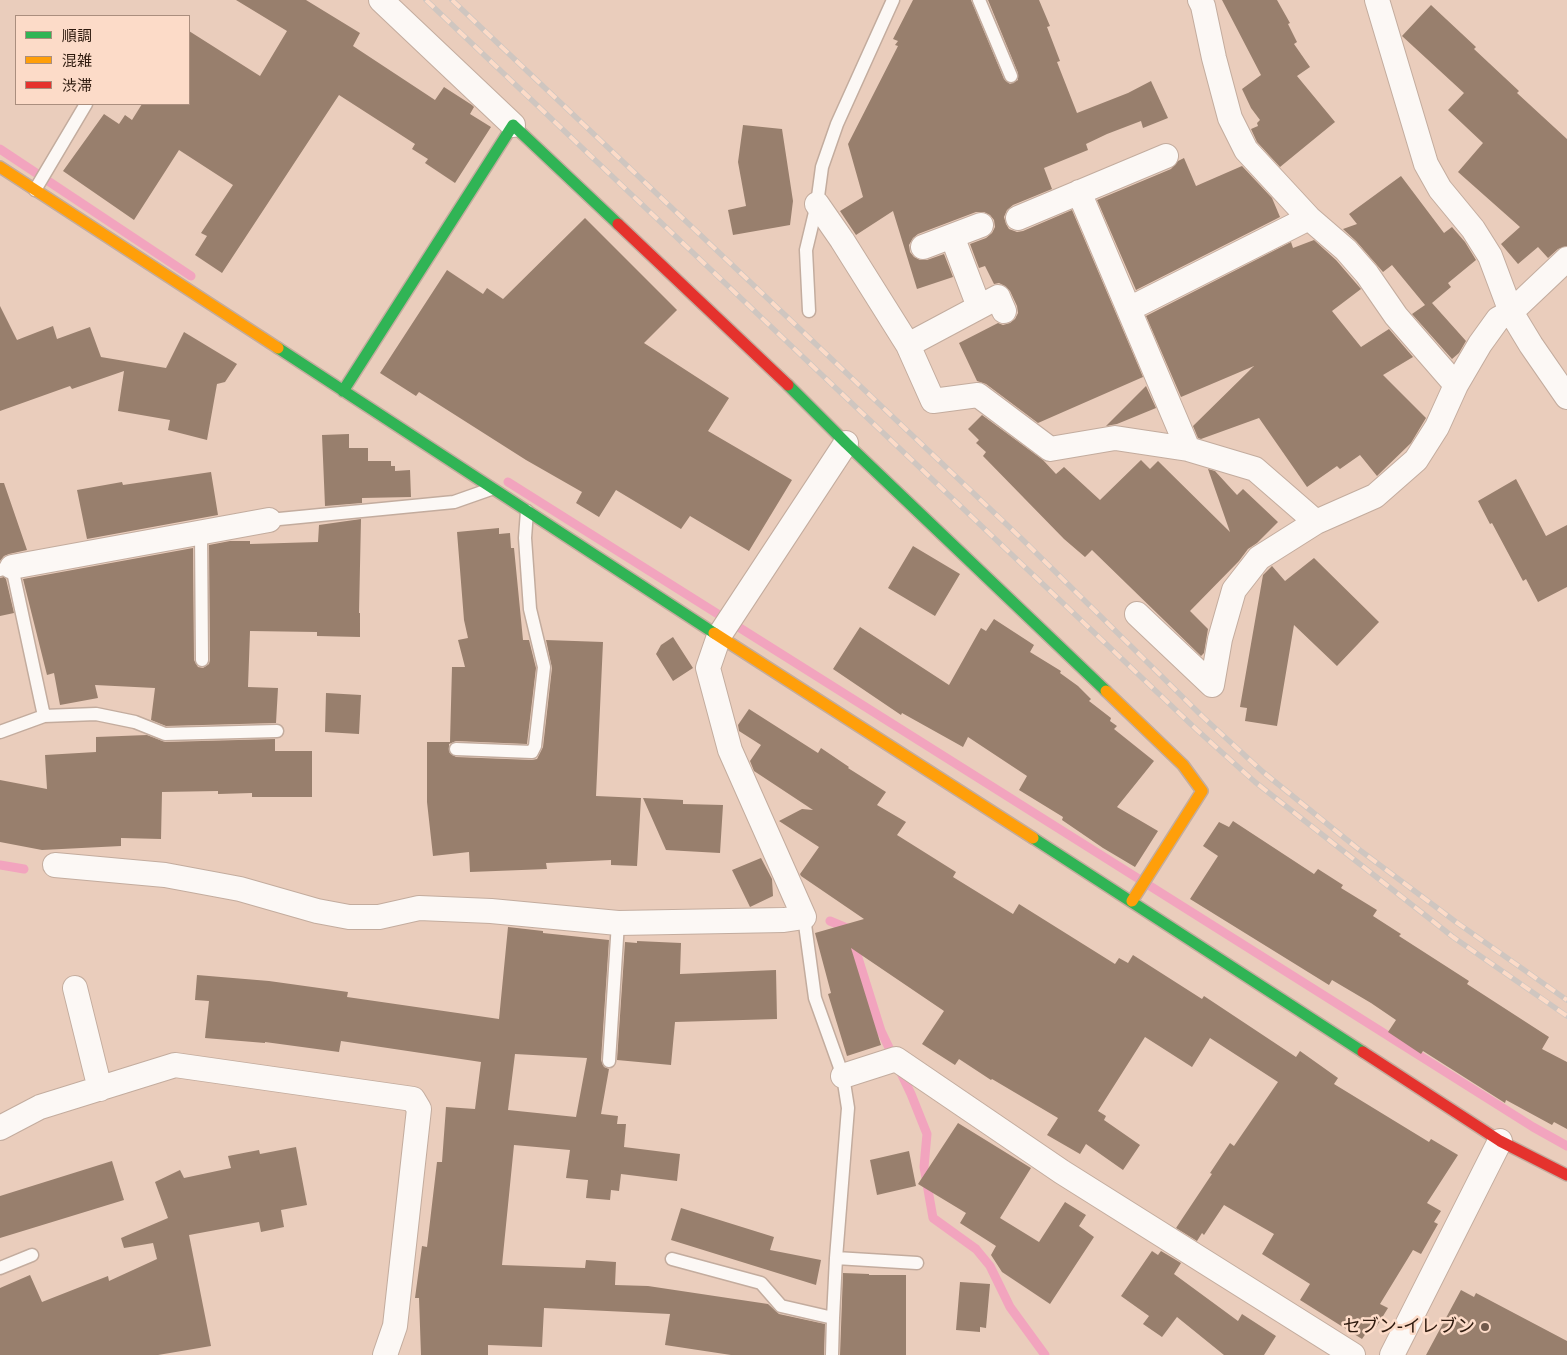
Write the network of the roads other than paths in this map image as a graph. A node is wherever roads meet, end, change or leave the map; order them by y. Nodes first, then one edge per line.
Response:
1 (382, 0) edge
2 (893, 0) edge
3 (979, 0) edge
4 (1200, 0) edge
5 (1377, 0) edge
6 (1011, 76) dead end
7 (85, 105) edge
8 (513, 125) junction
9 (1166, 156) dead end
10 (0, 167) edge
11 (35, 190) junction
12 (1079, 192) junction
13 (817, 204) junction
14 (1018, 218) dead end
15 (1309, 218) junction
16 (981, 225) dead end
17 (952, 236) junction
18 (923, 248) dead end
19 (1567, 259) edge
20 (979, 306) junction
21 (1129, 309) junction
22 (809, 310) dead end
23 (1004, 312) dead end
24 (1511, 312) junction
25 (908, 345) junction
26 (1456, 385) junction
27 (343, 391) junction
28 (1567, 397) edge
29 (846, 443) junction
30 (1188, 449) junction
31 (494, 488) junction
32 (527, 511) junction
33 (269, 520) joint
34 (1316, 522) junction
35 (201, 532) junction
36 (6, 569) edge
37 (1137, 614) dead end
38 (719, 636) junction
39 (202, 660) dead end
40 (44, 716) junction
41 (277, 731) dead end
42 (0, 732) edge
43 (456, 749) dead end
44 (56, 865) dead end
45 (1132, 901) junction
46 (804, 917) junction
47 (618, 923) junction
48 (75, 988) dead end
49 (609, 1061) dead end
50 (843, 1076) junction
51 (100, 1089) junction
52 (0, 1128) edge
53 (1500, 1141) junction
54 (1567, 1175) edge
55 (32, 1255) dead end
56 (672, 1258) dead end
57 (836, 1258) junction
58 (918, 1263) dead end
59 (0, 1268) edge
60 (832, 1318) junction
61 (386, 1355) edge
62 (832, 1355) edge
63 (1353, 1355) edge
64 (1392, 1355) edge

1 - 8 street
2 - 13 lane
3 - 6 lane
4 - 15 street
5 - 24 street
7 - 11 lane
8 - 27 street
8 - 29 street
9 - 12 street
10 - 11 street
11 - 27 street
12 - 14 street
12 - 21 street
13 - 22 lane
13 - 25 street
15 - 21 street
15 - 26 street
16 - 17 street
17 - 18 street
17 - 20 street
19 - 24 street
20 - 23 street
20 - 25 street
21 - 30 street
24 - 26 street
24 - 28 street
25 - 30 street
26 - 34 street
27 - 31 street
29 - 38 street
29 - 45 street
30 - 34 street
31 - 32 street
31 - 33 lane
32 - 38 street
32 - 43 lane
33 - 35 street
34 - 37 street
35 - 36 street
35 - 39 lane
36 - 40 lane
38 - 45 street
38 - 46 street
40 - 41 lane
40 - 42 lane
44 - 47 street
45 - 53 street
46 - 47 street
46 - 50 lane
47 - 49 lane
48 - 51 street
50 - 57 lane
50 - 63 street
51 - 52 street
51 - 61 street
53 - 54 street
53 - 64 street
55 - 59 lane
56 - 60 lane
57 - 58 lane
57 - 60 lane
60 - 62 lane

